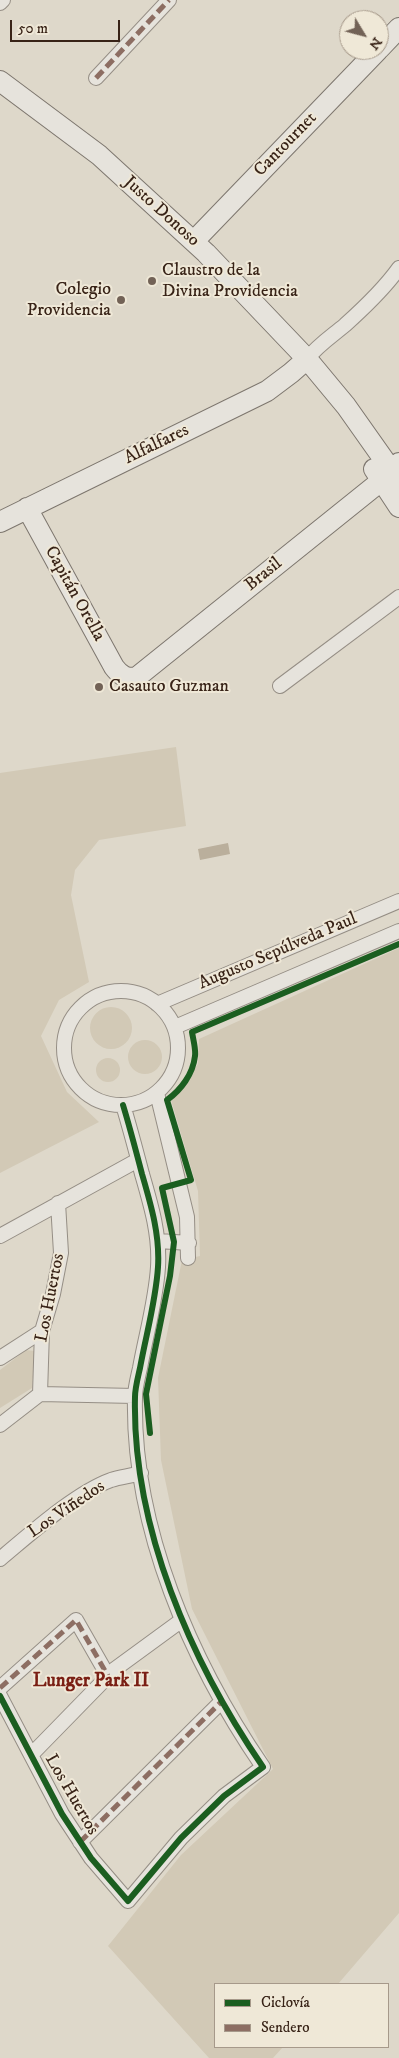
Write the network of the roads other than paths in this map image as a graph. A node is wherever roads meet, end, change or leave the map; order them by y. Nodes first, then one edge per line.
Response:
1 (3, 0) edge
2 (169, 0) edge
3 (0, 3) edge
4 (399, 28) edge
5 (389, 39) edge
6 (369, 60) edge
7 (96, 78) dead end
8 (0, 81) edge
9 (194, 241) junction
10 (399, 268) edge
11 (307, 359) junction
12 (392, 474) edge
13 (399, 507) edge
14 (27, 508) junction
15 (0, 522) edge
16 (399, 597) edge
17 (125, 677) joint
18 (280, 686) dead end
19 (399, 901) edge
20 (399, 931) edge
21 (157, 1004) junction
22 (175, 1027) junction
23 (156, 1093) junction
24 (123, 1105) junction
25 (138, 1160) junction
26 (58, 1203) junction
27 (0, 1236) edge
28 (159, 1241) junction
29 (189, 1243) junction
30 (188, 1258) dead end
31 (42, 1331) junction
32 (0, 1358) edge
33 (40, 1394) junction
34 (135, 1396) junction
35 (0, 1425) edge
36 (141, 1473) junction
37 (0, 1559) edge
38 (182, 1620) junction
39 (108, 1676) junction
40 (0, 1688) edge
41 (0, 1696) edge
42 (221, 1702) junction
43 (31, 1755) junction
44 (80, 1842) junction

1 - 3 street
2 - 7 street
4 - 5 street, Cantournet
6 - 9 street, Cantournet
8 - 9 street, Justo Donoso
9 - 11 street, Justo Donoso
10 - 11 street
11 - 12 street, Justo Donoso
11 - 14 street, Alfalfares
12 - 13 street, Justo Donoso
12 - 17 street, Brasil
14 - 15 street, Alfalfares
14 - 17 street, Capitán Orella
16 - 18 street
19 - 21 street, Augusto Sepúlveda Paul
20 - 22 street, Augusto Sepúlveda Paul
21 - 22 street
21 - 24 street
22 - 23 street
23 - 24 street
23 - 29 street
24 - 25 street
25 - 26 street
25 - 28 street
26 - 27 street
26 - 31 street, Los Huertos
28 - 29 street
28 - 34 street
29 - 30 street
31 - 32 street
31 - 33 street, Los Huertos
33 - 34 street
33 - 35 street
34 - 36 street
36 - 37 street, Los Viñedos
36 - 38 street
38 - 39 street
38 - 42 street
39 - 40 street
39 - 43 street
41 - 43 street, Los Huertos
42 - 44 street
42 - 44 street, Los Huertos
43 - 44 street, Los Huertos

